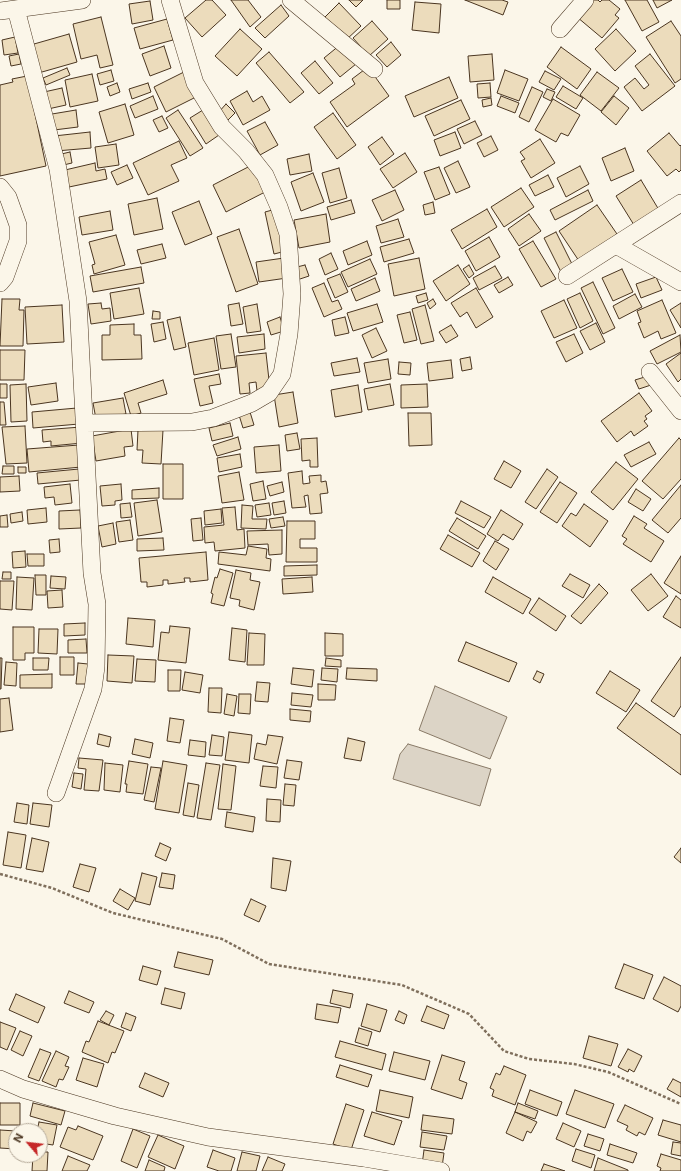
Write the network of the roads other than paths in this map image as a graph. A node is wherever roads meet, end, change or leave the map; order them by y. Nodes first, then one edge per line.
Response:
1 (82, 0) edge
2 (170, 0) edge
3 (291, 0) edge
4 (584, 0) edge
5 (8, 10) edge
6 (560, 29) dead end
7 (374, 69) dead end
8 (0, 187) edge
9 (681, 203) edge
10 (616, 245) junction
11 (568, 276) dead end
12 (681, 282) edge
13 (0, 283) edge
14 (650, 372) dead end
15 (681, 411) edge
16 (84, 423) junction
17 (56, 793) dead end
18 (0, 1079) edge
19 (441, 1171) edge

1 - 5 street
2 - 16 street
3 - 7 street
4 - 6 street
5 - 16 street
8 - 13 street
9 - 10 street
10 - 11 street
10 - 12 street
14 - 15 street
16 - 17 street
18 - 19 street

